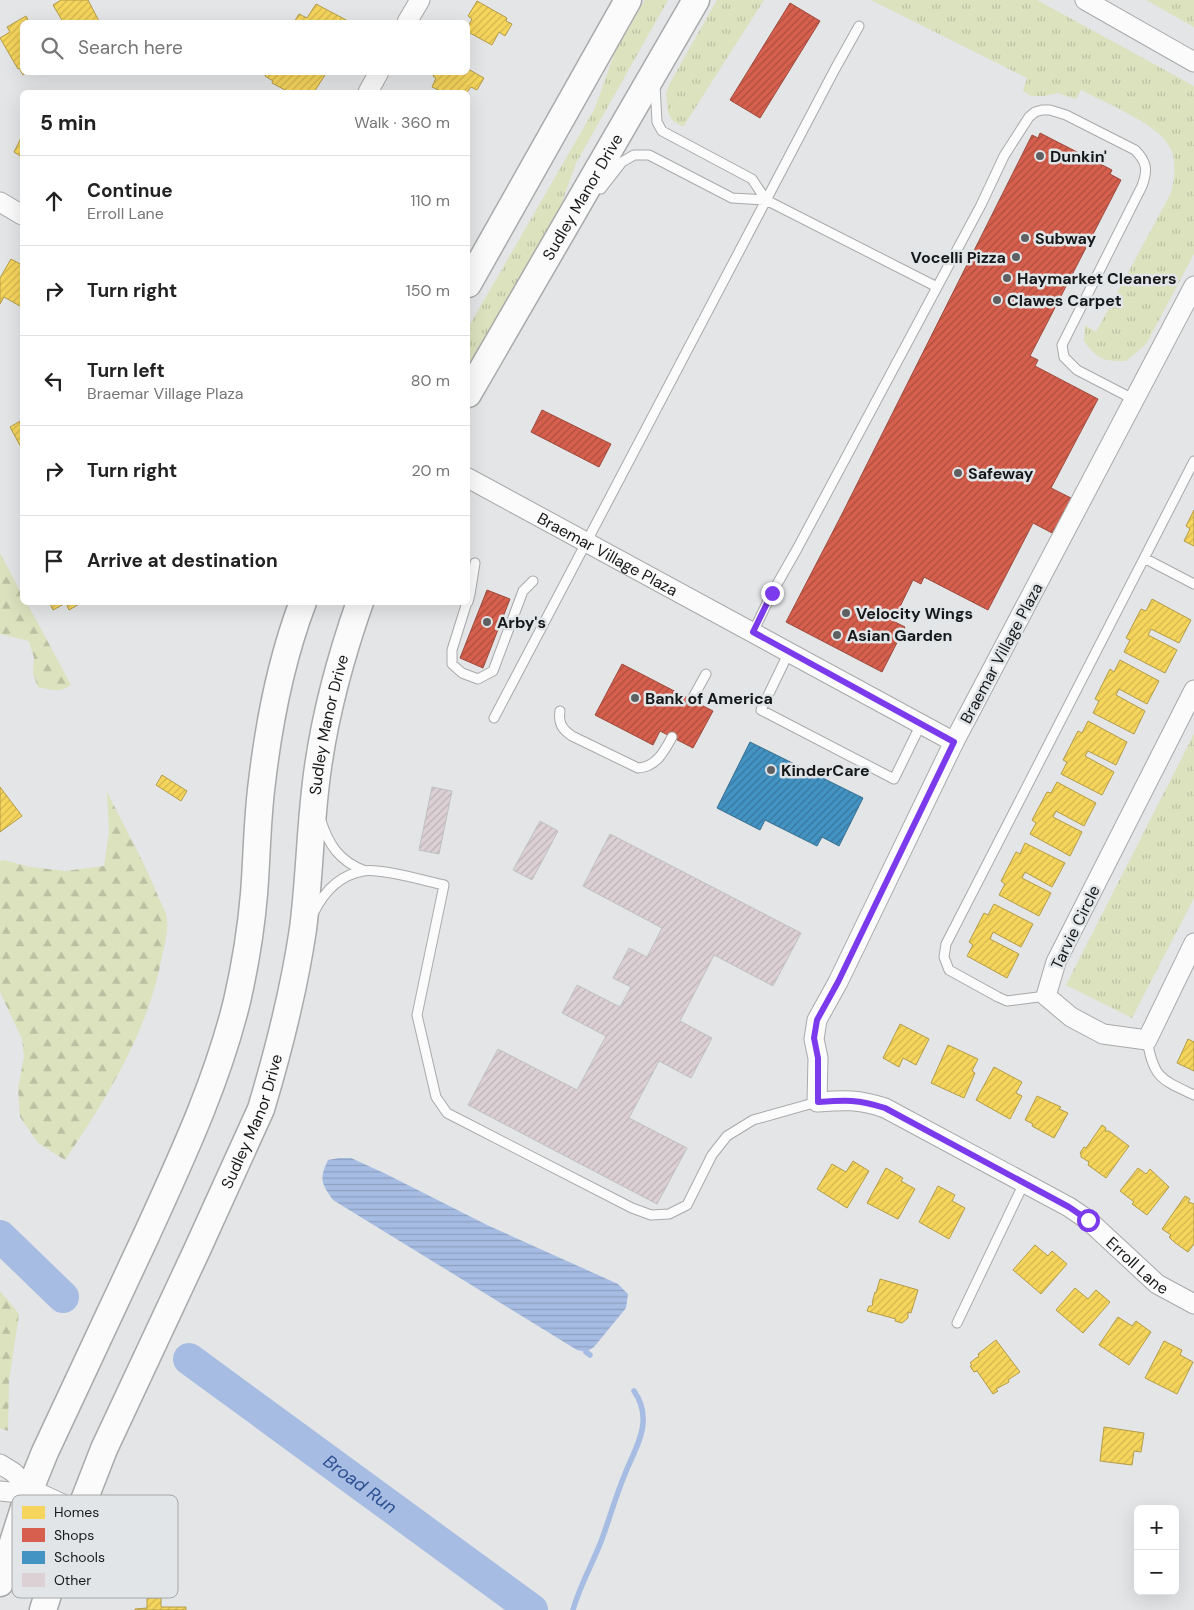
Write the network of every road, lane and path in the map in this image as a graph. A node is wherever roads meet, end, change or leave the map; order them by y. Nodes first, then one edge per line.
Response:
1 (420, 0) edge
2 (628, 0) edge
3 (696, 0) edge
4 (1085, 0) edge
5 (408, 20) edge
6 (858, 26) dead end
7 (1194, 62) edge
8 (655, 71) junction
9 (377, 75) edge
10 (369, 90) edge
11 (597, 197) dead end
12 (766, 200) junction
13 (0, 202) edge
14 (20, 214) edge
15 (582, 216) dead end
16 (561, 232) junction
17 (470, 280) edge
18 (1194, 286) edge
19 (937, 287) junction
20 (470, 391) edge
21 (1135, 400) junction
22 (1194, 462) edge
23 (470, 479) edge
24 (586, 542) junction
25 (1144, 558) junction
26 (475, 563) dead end
27 (533, 581) dead end
28 (1194, 584) edge
29 (470, 594) edge
30 (302, 605) edge
31 (359, 605) edge
32 (466, 605) edge
33 (753, 632) junction
34 (789, 652) junction
35 (706, 674) dead end
36 (1194, 690) edge
37 (692, 700) dead end
38 (560, 711) dead end
39 (494, 718) dead end
40 (921, 724) junction
41 (672, 737) dead end
42 (954, 742) junction
43 (314, 802) junction
44 (365, 871) junction
45 (301, 939) junction
46 (1194, 943) edge
47 (1046, 996) junction
48 (1147, 1040) junction
49 (1194, 1095) edge
50 (818, 1102) junction
51 (1024, 1183) junction
52 (1194, 1304) edge
53 (957, 1324) dead end
54 (0, 1464) edge
55 (30, 1489) junction
56 (0, 1491) edge
57 (28, 1495) edge
58 (43, 1495) edge
59 (86, 1495) edge
60 (12, 1545) edge
61 (0, 1583) edge
62 (48, 1598) edge
63 (43, 1610) edge

1 - 5 street
2 - 17 main road
3 - 8 main road, Sudley Manor Drive
4 - 7 street
6 - 12 lane
8 - 12 lane
8 - 16 main road, Sudley Manor Drive
9 - 10 street
11 - 12 lane
12 - 19 lane
12 - 24 lane
13 - 14 street
15 - 16 lane
16 - 20 main road, Sudley Manor Drive
18 - 21 street, Braemar Village Plaza
19 - 21 lane
19 - 33 lane
21 - 42 street, Braemar Village Plaza
22 - 25 lane
23 - 24 street, Braemar Village Plaza
24 - 33 street, Braemar Village Plaza
24 - 39 lane
25 - 28 lane
25 - 47 lane
26 - 29 lane
27 - 32 lane
30 - 55 main road
31 - 43 main road, Sudley Manor Drive
33 - 34 street, Braemar Village Plaza
34 - 40 street, Braemar Village Plaza
34 - 40 lane
35 - 37 lane
36 - 47 street, Tarvie Circle
38 - 41 lane
40 - 42 street, Braemar Village Plaza
42 - 50 street
43 - 44 lane
43 - 45 main road, Sudley Manor Drive
44 - 45 lane
44 - 50 lane
45 - 59 main road, Sudley Manor Drive
46 - 48 street
47 - 48 street
48 - 49 lane
50 - 51 street, Erroll Lane
51 - 52 street, Erroll Lane
51 - 53 lane
54 - 55 street
55 - 56 street
55 - 57 main road
55 - 58 street
60 - 61 main road
62 - 63 main road, Sudley Manor Drive

